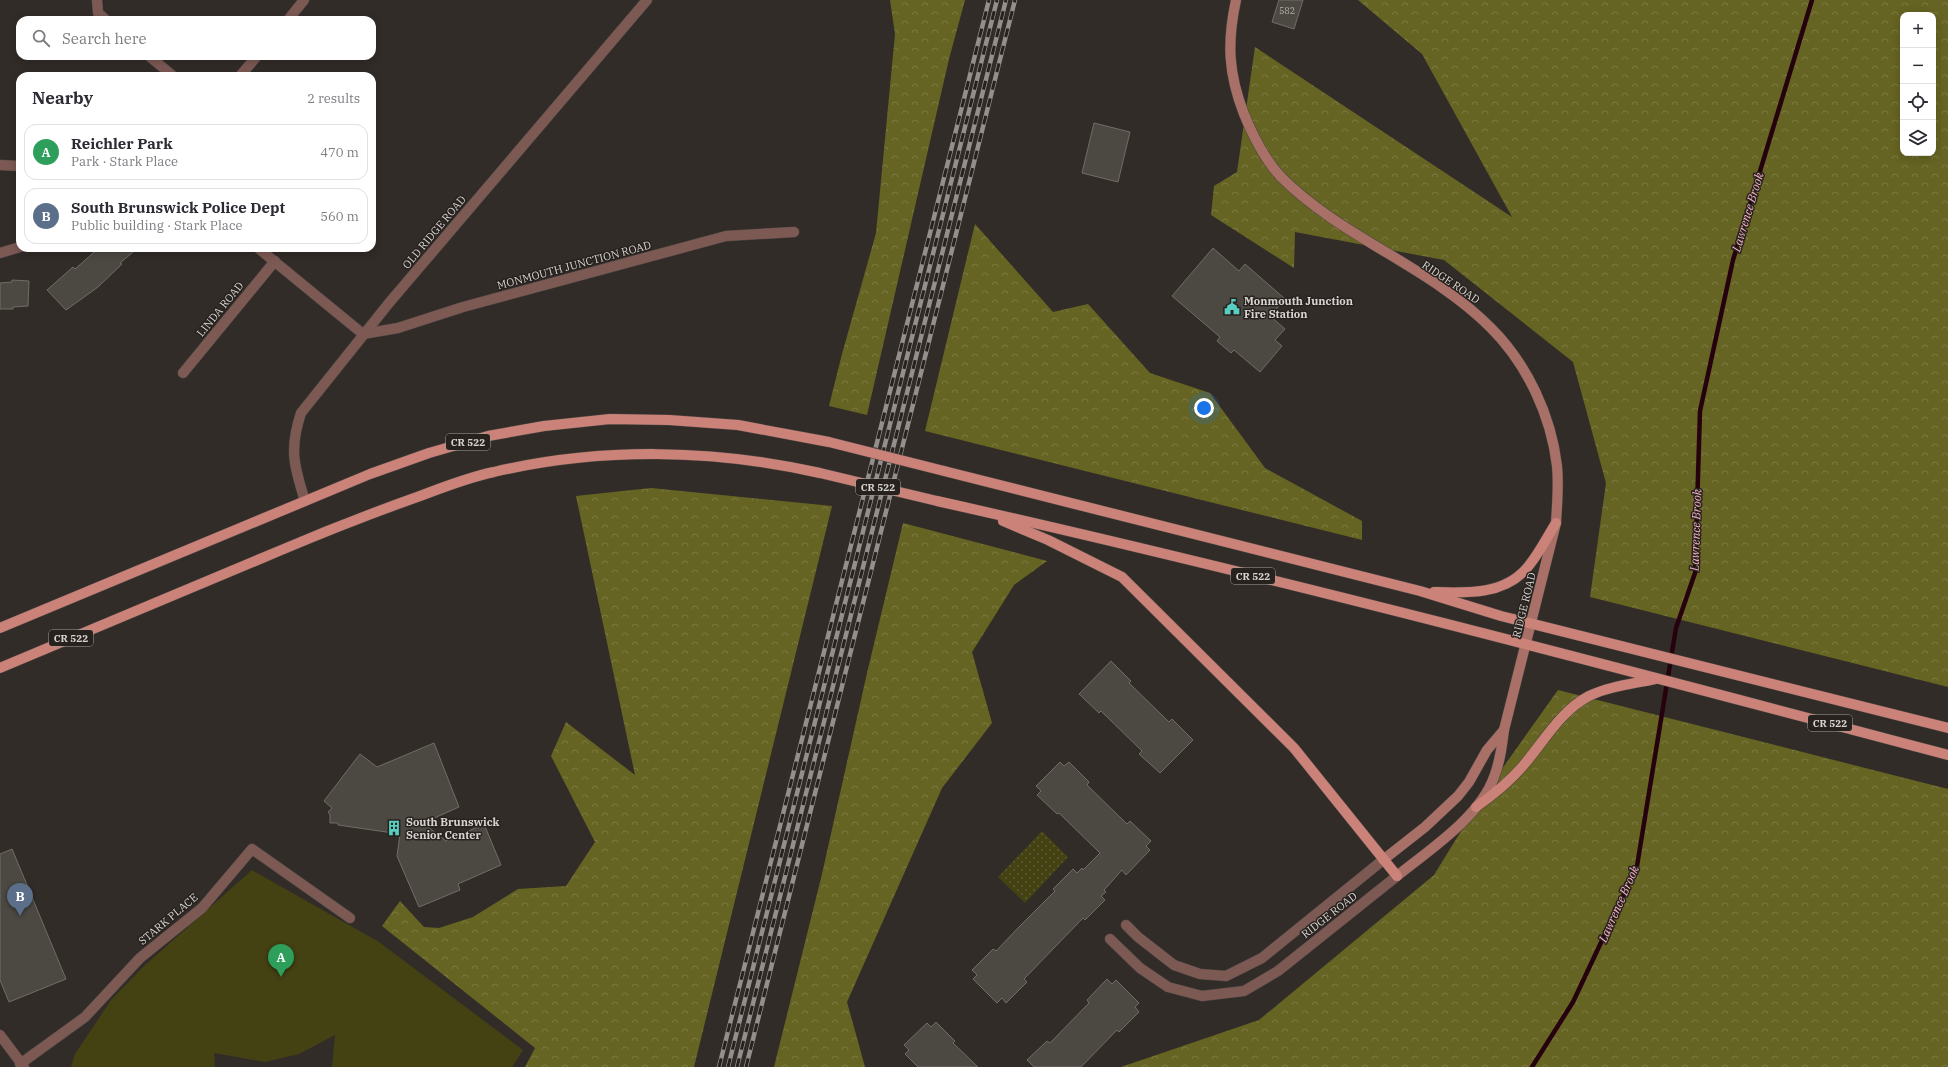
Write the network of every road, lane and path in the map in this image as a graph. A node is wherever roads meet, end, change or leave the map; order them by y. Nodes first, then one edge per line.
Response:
1 (97, 0) edge
2 (304, 0) edge
3 (647, 0) edge
4 (1236, 0) edge
5 (101, 16) edge
6 (291, 16) edge
7 (154, 60) edge
8 (254, 60) edge
9 (168, 72) edge
10 (243, 72) edge
11 (0, 165) edge
12 (16, 166) edge
13 (794, 232) dead end
14 (16, 248) edge
15 (263, 252) edge
16 (0, 253) edge
17 (275, 261) junction
18 (363, 334) junction
19 (183, 373) dead end
20 (305, 501) junction
21 (979, 511) junction
22 (1556, 523) junction
23 (1420, 591) junction
24 (1532, 623) junction
25 (0, 628) edge
26 (1526, 645) junction
27 (0, 668) edge
28 (1657, 679) junction
29 (1948, 728) edge
30 (1504, 730) junction
31 (1948, 755) edge
32 (1476, 807) junction
33 (1383, 860) junction
34 (1397, 876) junction
35 (350, 918) dead end
36 (1126, 925) dead end
37 (1110, 939) dead end
38 (0, 1036) edge
39 (22, 1065) edge

1 - 5 street
2 - 6 street
3 - 18 street, OLD RIDGE ROAD
4 - 22 street, RIDGE ROAD
7 - 9 street
8 - 10 street
11 - 12 street
13 - 18 street, MONMOUTH JUNCTION ROAD
14 - 16 street
15 - 17 street
17 - 18 street
17 - 19 street, LINDA ROAD
18 - 20 street, OLD RIDGE ROAD
20 - 23 main road, CR 522, bridge
20 - 25 main road, CR 522
21 - 26 main road, CR 522
21 - 27 main road, CR 522, bridge
21 - 33 main road
22 - 23 main road
22 - 24 street, RIDGE ROAD
23 - 24 main road, CR 522
24 - 26 street, RIDGE ROAD
24 - 29 main road, CR 522
26 - 28 main road, CR 522
26 - 30 street, RIDGE ROAD
28 - 31 main road, CR 522
28 - 32 main road
30 - 32 street, RIDGE ROAD
30 - 33 street, RIDGE ROAD
32 - 34 street, RIDGE ROAD
33 - 34 main road
33 - 36 street, RIDGE ROAD
34 - 37 street, RIDGE ROAD
35 - 39 street, STARK PLACE
38 - 39 street

